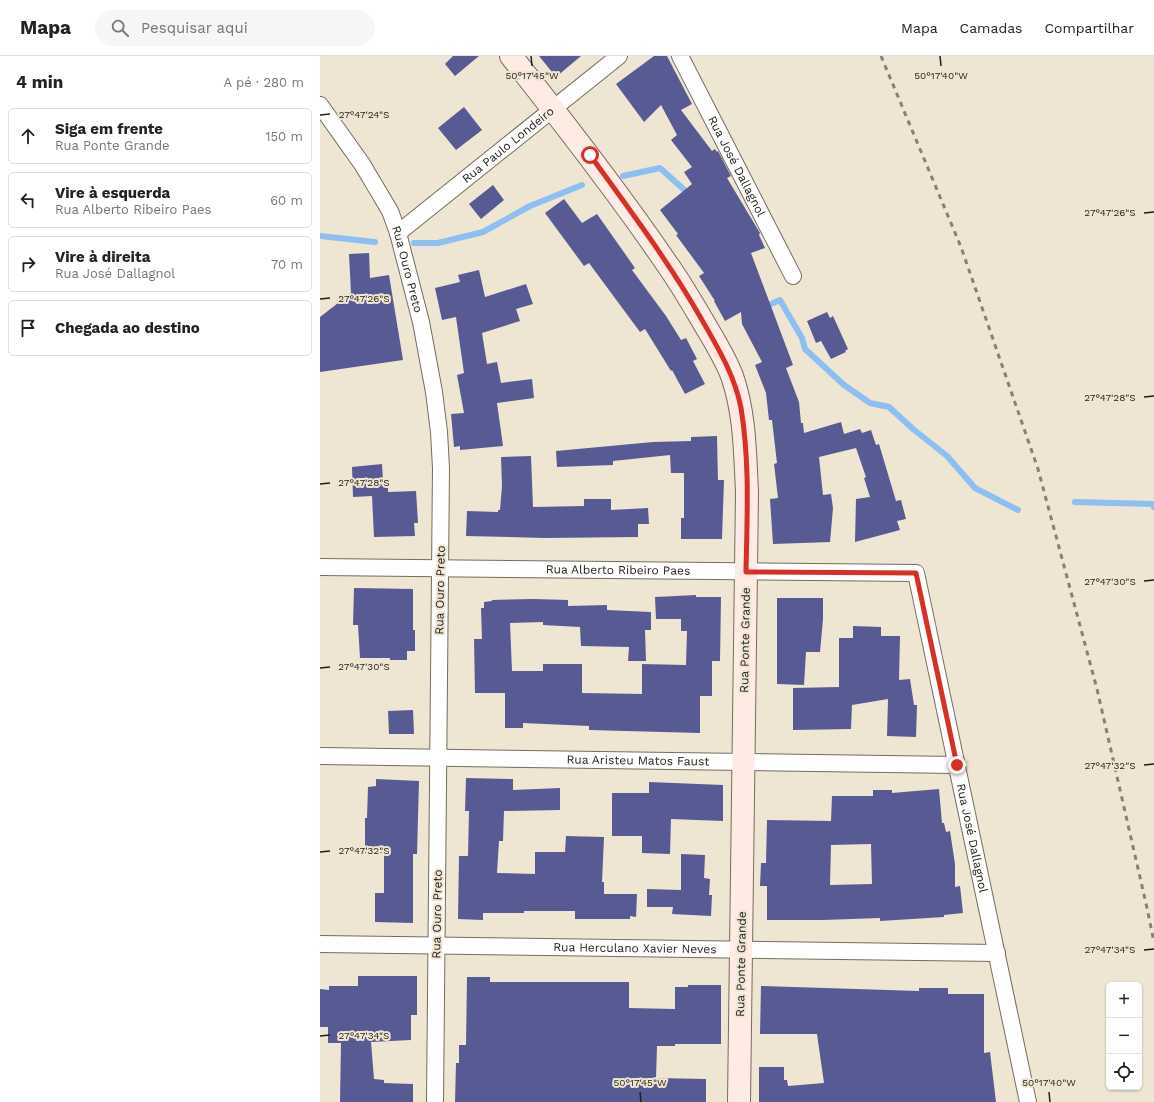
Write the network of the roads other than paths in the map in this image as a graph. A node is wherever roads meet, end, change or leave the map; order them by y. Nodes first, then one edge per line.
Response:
1 (511, 56) edge
2 (619, 56) edge
3 (680, 56) edge
4 (320, 105) edge
5 (553, 109) junction
6 (398, 233) junction
7 (793, 276) dead end
8 (320, 567) edge
9 (440, 568) junction
10 (746, 572) junction
11 (916, 573) joint
12 (320, 756) edge
13 (438, 757) junction
14 (743, 762) junction
15 (957, 765) junction
16 (320, 944) edge
17 (436, 945) junction
18 (741, 950) junction
19 (997, 954) junction
20 (435, 1102) edge
21 (739, 1102) edge
22 (1028, 1102) edge

1 - 5 street, Rua Ponte Grande
2 - 5 street, Rua Paulo Londeiro
3 - 7 street, Rua José Dallagnol
4 - 6 street, Rua Ouro Preto
5 - 6 street, Rua Paulo Londeiro
5 - 10 street, Rua Ponte Grande
6 - 9 street, Rua Ouro Preto
8 - 9 street, Rua Alberto Ribeiro Paes
9 - 10 street, Rua Alberto Ribeiro Paes
9 - 13 street, Rua Ouro Preto
10 - 11 street, Rua Alberto Ribeiro Paes
10 - 14 street, Rua Ponte Grande
11 - 15 street, Rua José Dallagnol
12 - 13 street, Rua Aristeu Matos Faust
13 - 14 street, Rua Aristeu Matos Faust
13 - 17 street, Rua Ouro Preto
14 - 15 street, Rua Aristeu Matos Faust
14 - 18 street, Rua Ponte Grande
15 - 19 street, Rua José Dallagnol
16 - 17 street, Rua Herculano Xavier Neves
17 - 18 street, Rua Herculano Xavier Neves
17 - 20 street, Rua Ouro Preto
18 - 19 street, Rua Herculano Xavier Neves
18 - 21 street, Rua Ponte Grande
19 - 22 street, Rua José Dallagnol

